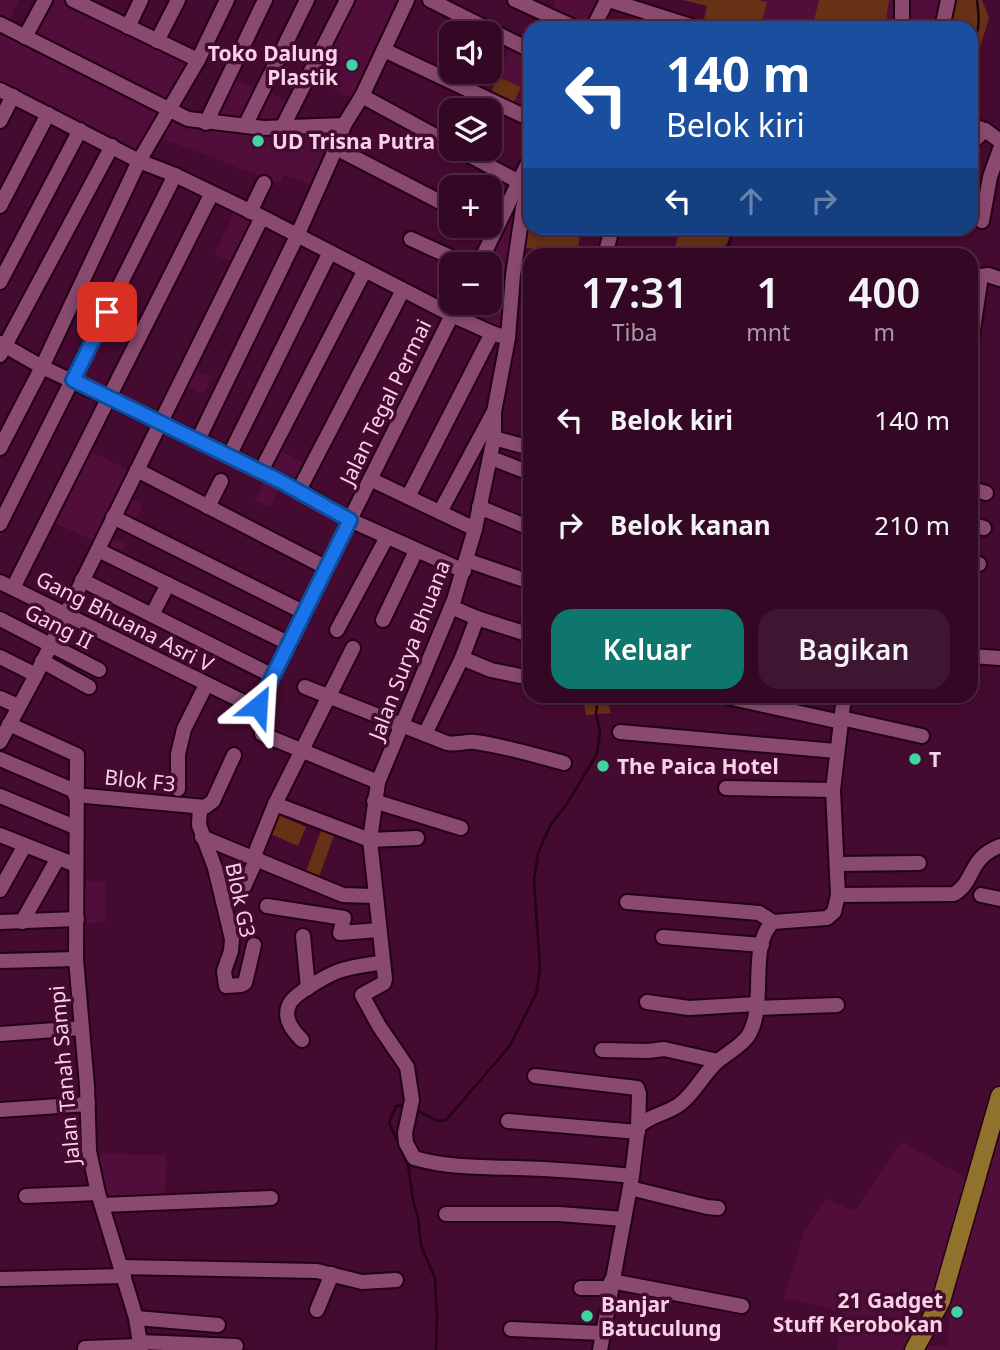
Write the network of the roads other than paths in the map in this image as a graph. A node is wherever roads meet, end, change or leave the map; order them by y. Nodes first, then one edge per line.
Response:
1 (45, 0) edge
2 (73, 0) edge
3 (141, 0) edge
4 (177, 0) edge
5 (227, 0) edge
6 (265, 0) edge
7 (307, 0) edge
8 (347, 0) edge
9 (407, 0) edge
10 (430, 0) edge
11 (515, 0) edge
12 (608, 0) edge
13 (902, 0) edge
14 (948, 0) edge
15 (99, 6) edge
16 (561, 21) edge
17 (597, 21) edge
18 (673, 21) edge
19 (902, 21) edge
20 (944, 21) edge
21 (0, 24) edge
22 (128, 27) junction
23 (25, 37) junction
24 (157, 41) junction
25 (523, 46) edge
26 (384, 50) junction
27 (198, 60) junction
28 (6, 93) edge
29 (362, 96) junction
30 (167, 110) junction
31 (48, 114) junction
32 (523, 116) edge
33 (0, 121) edge
34 (206, 123) junction
35 (344, 125) junction
36 (245, 126) junction
37 (978, 127) edge
38 (282, 128) junction
39 (79, 130) junction
40 (439, 138) edge
41 (1000, 141) edge
42 (112, 146) junction
43 (336, 148) junction
44 (1000, 149) edge
45 (139, 161) junction
46 (482, 161) edge
47 (175, 175) junction
48 (523, 181) edge
49 (264, 183) dead end
50 (523, 185) edge
51 (212, 193) junction
52 (523, 199) edge
53 (439, 201) edge
54 (0, 206) edge
55 (502, 214) edge
56 (256, 215) junction
57 (982, 221) dead end
58 (297, 236) junction
59 (411, 239) dead end
60 (330, 252) junction
61 (440, 252) edge
62 (365, 270) junction
63 (1000, 279) edge
64 (0, 282) edge
65 (403, 290) junction
66 (978, 296) edge
67 (439, 303) edge
68 (452, 315) edge
69 (464, 315) edge
70 (492, 333) junction
71 (508, 338) junction
72 (2, 348) edge
73 (42, 366) junction
74 (73, 380) junction
75 (108, 396) junction
76 (494, 412) junction
77 (161, 422) junction
78 (494, 438) junction
79 (198, 440) junction
80 (523, 446) edge
81 (0, 449) edge
82 (229, 456) junction
83 (491, 458) junction
84 (523, 470) edge
85 (137, 471) junction
86 (261, 471) junction
87 (370, 480) junction
88 (221, 481) dead end
89 (299, 490) junction
90 (978, 491) edge
91 (986, 493) dead end
92 (408, 497) junction
93 (208, 507) junction
94 (479, 507) junction
95 (440, 512) junction
96 (113, 517) junction
97 (350, 520) junction
98 (0, 524) edge
99 (523, 525) edge
100 (475, 529) junction
101 (387, 537) junction
102 (98, 550) junction
103 (416, 551) junction
104 (465, 566) junction
105 (327, 568) junction
106 (82, 580) junction
107 (523, 580) edge
108 (168, 584) junction
109 (6, 585) edge
110 (451, 607) junction
111 (306, 613) junction
112 (64, 614) junction
113 (152, 615) junction
114 (477, 618) junction
115 (0, 619) edge
116 (383, 620) dead end
117 (337, 630) dead end
118 (523, 633) edge
119 (290, 644) junction
120 (51, 645) junction
121 (353, 648) dead end
122 (978, 656) edge
123 (0, 657) edge
124 (462, 658) junction
125 (1000, 658) edge
126 (39, 668) junction
127 (99, 670) dead end
128 (274, 676) junction
129 (523, 677) edge
130 (206, 685) junction
131 (89, 687) dead end
132 (305, 687) dead end
133 (0, 698) edge
134 (329, 698) junction
135 (757, 703) edge
136 (843, 703) edge
137 (18, 706) junction
138 (256, 708) joint
139 (841, 720) junction
140 (9, 724) junction
141 (403, 726) junction
142 (620, 732) dead end
143 (262, 734) dead end
144 (425, 734) junction
145 (922, 736) dead end
146 (1, 739) edge
147 (300, 751) junction
148 (836, 751) junction
149 (234, 755) dead end
150 (0, 759) edge
151 (564, 764) dead end
152 (379, 782) junction
153 (726, 788) dead end
154 (178, 789) dead end
155 (833, 790) junction
156 (75, 793) junction
157 (0, 796) edge
158 (374, 801) junction
159 (275, 804) junction
160 (200, 807) junction
161 (75, 827) junction
162 (461, 828) dead end
163 (0, 835) edge
164 (202, 837) junction
165 (418, 838) dead end
166 (370, 840) junction
167 (25, 845) junction
168 (1000, 846) edge
169 (256, 857) junction
170 (58, 858) junction
171 (919, 863) dead end
172 (838, 864) junction
173 (76, 865) junction
174 (0, 890) edge
175 (242, 891) dead end
176 (838, 895) junction
177 (981, 895) dead end
178 (374, 896) junction
179 (1000, 899) edge
180 (627, 902) dead end
181 (267, 906) dead end
182 (77, 919) junction
183 (0, 922) edge
184 (22, 922) junction
185 (773, 922) junction
186 (379, 930) junction
187 (303, 936) dead end
188 (663, 937) dead end
189 (254, 945) dead end
190 (762, 945) junction
191 (76, 959) junction
192 (0, 961) edge
193 (383, 962) junction
194 (308, 988) junction
195 (647, 1002) dead end
196 (837, 1005) dead end
197 (757, 1006) junction
198 (82, 1028) junction
199 (0, 1034) edge
200 (302, 1040) dead end
201 (602, 1050) dead end
202 (718, 1061) junction
203 (535, 1076) dead end
204 (1000, 1096) edge
205 (88, 1104) junction
206 (0, 1110) edge
207 (508, 1121) dead end
208 (996, 1123) edge
209 (638, 1129) junction
210 (631, 1182) junction
211 (26, 1196) dead end
212 (271, 1198) dead end
213 (100, 1199) junction
214 (718, 1208) dead end
215 (446, 1214) dead end
216 (624, 1219) junction
217 (122, 1271) junction
218 (332, 1274) junction
219 (0, 1279) edge
220 (396, 1280) dead end
221 (610, 1284) junction
222 (581, 1288) dead end
223 (742, 1306) dead end
224 (317, 1310) dead end
225 (136, 1318) junction
226 (218, 1325) dead end
227 (511, 1329) dead end
228 (602, 1333) junction
229 (140, 1346) edge
230 (236, 1346) dead end
231 (85, 1348) dead end
232 (600, 1350) edge
233 (914, 1350) edge

1 - 23 street
2 - 15 street
3 - 22 street
4 - 24 street
5 - 27 street
6 - 34 street
7 - 36 street
8 - 38 street
9 - 26 street
10 - 25 street
11 - 16 street
12 - 17 street
12 - 18 street
13 - 19 street
14 - 20 street
15 - 22 street
21 - 23 street
22 - 24 street
23 - 30 street
24 - 27 street
26 - 29 street
26 - 32 street
27 - 30 street
28 - 31 street
28 - 33 street
29 - 35 street
29 - 40 street
30 - 34 street
30 - 45 street
31 - 39 street
31 - 54 street
34 - 36 street
35 - 38 street
35 - 43 street
36 - 38 street
37 - 41 street
39 - 42 street
39 - 64 street
42 - 45 street
42 - 72 street
43 - 53 street
43 - 58 street
44 - 57 street
45 - 47 street
45 - 73 street
46 - 48 street
47 - 51 street
47 - 74 street
49 - 56 street
50 - 55 street
51 - 56 street
51 - 75 street
52 - 71 street, Jalan Surya Bhuana
56 - 58 street
56 - 77 street
58 - 60 street
58 - 79 street
59 - 61 street
60 - 62 street
60 - 82 street
62 - 65 street
62 - 86 street
63 - 66 street
65 - 67 street
65 - 89 street
68 - 87 street, Jalan Tegal Permai
69 - 70 street
70 - 71 street
70 - 92 street
71 - 76 street, Jalan Surya Bhuana
72 - 73 street
73 - 74 street
73 - 81 street
74 - 75 street
74 - 98 street
75 - 77 street
75 - 109 street
76 - 78 street, Jalan Surya Bhuana
76 - 95 street
77 - 79 street
77 - 85 street
78 - 80 street
78 - 83 street, Jalan Surya Bhuana
79 - 82 street
82 - 86 street
83 - 84 street
83 - 94 street, Jalan Surya Bhuana
85 - 93 street
85 - 96 street
86 - 89 street
87 - 92 street
87 - 97 street, Jalan Tegal Permai
88 - 93 street
89 - 97 street
90 - 91 street
92 - 95 street
93 - 105 street
94 - 99 street
94 - 100 street, Jalan Surya Bhuana
95 - 100 street
96 - 102 street
96 - 111 street
97 - 101 street
97 - 105 street, Jalan Tegal Permai
100 - 104 street, Jalan Surya Bhuana
101 - 103 street
101 - 117 street
102 - 106 street
102 - 108 street
103 - 104 street
103 - 116 street
104 - 107 street
104 - 110 street, Jalan Surya Bhuana
105 - 111 street, Jalan Tegal Permai
106 - 112 street
106 - 113 street
108 - 113 street
108 - 119 street
109 - 112 street, Gang Bhuana Asri V
110 - 114 street
110 - 141 street, Jalan Surya Bhuana
111 - 119 street, Jalan Tegal Permai
112 - 120 street
112 - 130 street, Gang Bhuana Asri V
113 - 128 street
114 - 118 street
114 - 124 street
115 - 120 street, Gang II
119 - 128 street, Jalan Tegal Permai
120 - 126 street
120 - 127 street, Gang II
121 - 134 street
122 - 125 street
123 - 126 street
124 - 129 street
124 - 144 street
126 - 131 street
126 - 137 street
128 - 138 street, Jalan Tegal Permai
130 - 138 street, Gang Bhuana Asri V
130 - 154 street
132 - 134 street
133 - 137 street
134 - 141 street
134 - 147 street
135 - 139 street
136 - 139 street
137 - 140 street
139 - 145 street
139 - 148 street
140 - 146 street
140 - 156 street, Jalan Tanah Sampi
141 - 144 street
141 - 152 street, Jalan Surya Bhuana
142 - 148 street
143 - 147 street
144 - 151 street
147 - 152 street
147 - 159 street
148 - 155 street
149 - 160 street
150 - 156 street, Blok F3
152 - 158 street, Jalan Surya Bhuana
153 - 155 street
155 - 172 street
156 - 160 street, Blok F3
156 - 161 street, Jalan Tanah Sampi
157 - 161 street
158 - 162 street
158 - 166 street, Jalan Surya Bhuana
159 - 166 street
159 - 169 street
160 - 164 street, Blok G3
161 - 173 street, Jalan Tanah Sampi
163 - 167 street
164 - 169 street
164 - 189 street, Blok G3
165 - 166 street
166 - 178 street, Jalan Surya Bhuana
167 - 170 street
167 - 174 street
168 - 176 street
169 - 175 street
169 - 178 street
170 - 173 street
170 - 184 street
171 - 172 street
172 - 176 street
173 - 182 street, Jalan Tanah Sampi
176 - 185 street
177 - 179 street
178 - 186 street, Jalan Surya Bhuana
180 - 185 street
181 - 186 street
182 - 184 street
182 - 191 street, Jalan Tanah Sampi
183 - 184 street
185 - 190 street
186 - 193 street, Jalan Surya Bhuana
187 - 194 street
188 - 190 street
190 - 197 street
191 - 192 street
191 - 198 street, Jalan Tanah Sampi
193 - 194 street
193 - 210 street
194 - 200 street
195 - 197 street
196 - 197 street
197 - 202 street
198 - 199 street
198 - 205 street, Jalan Tanah Sampi
201 - 202 street
202 - 209 street
203 - 209 street
204 - 208 main road
205 - 206 street
205 - 213 street, Jalan Tanah Sampi
207 - 209 street
208 - 233 main road
209 - 210 street
210 - 214 street
210 - 216 street
211 - 213 street
212 - 213 street
213 - 217 street, Jalan Tanah Sampi
215 - 216 street
216 - 221 street
217 - 218 street
217 - 219 street
217 - 225 street, Jalan Tanah Sampi
218 - 220 street
218 - 224 street
221 - 222 street
221 - 223 street
221 - 228 street
225 - 226 street
225 - 229 street, Jalan Tanah Sampi
227 - 228 street
228 - 232 street
229 - 230 street
229 - 231 street

